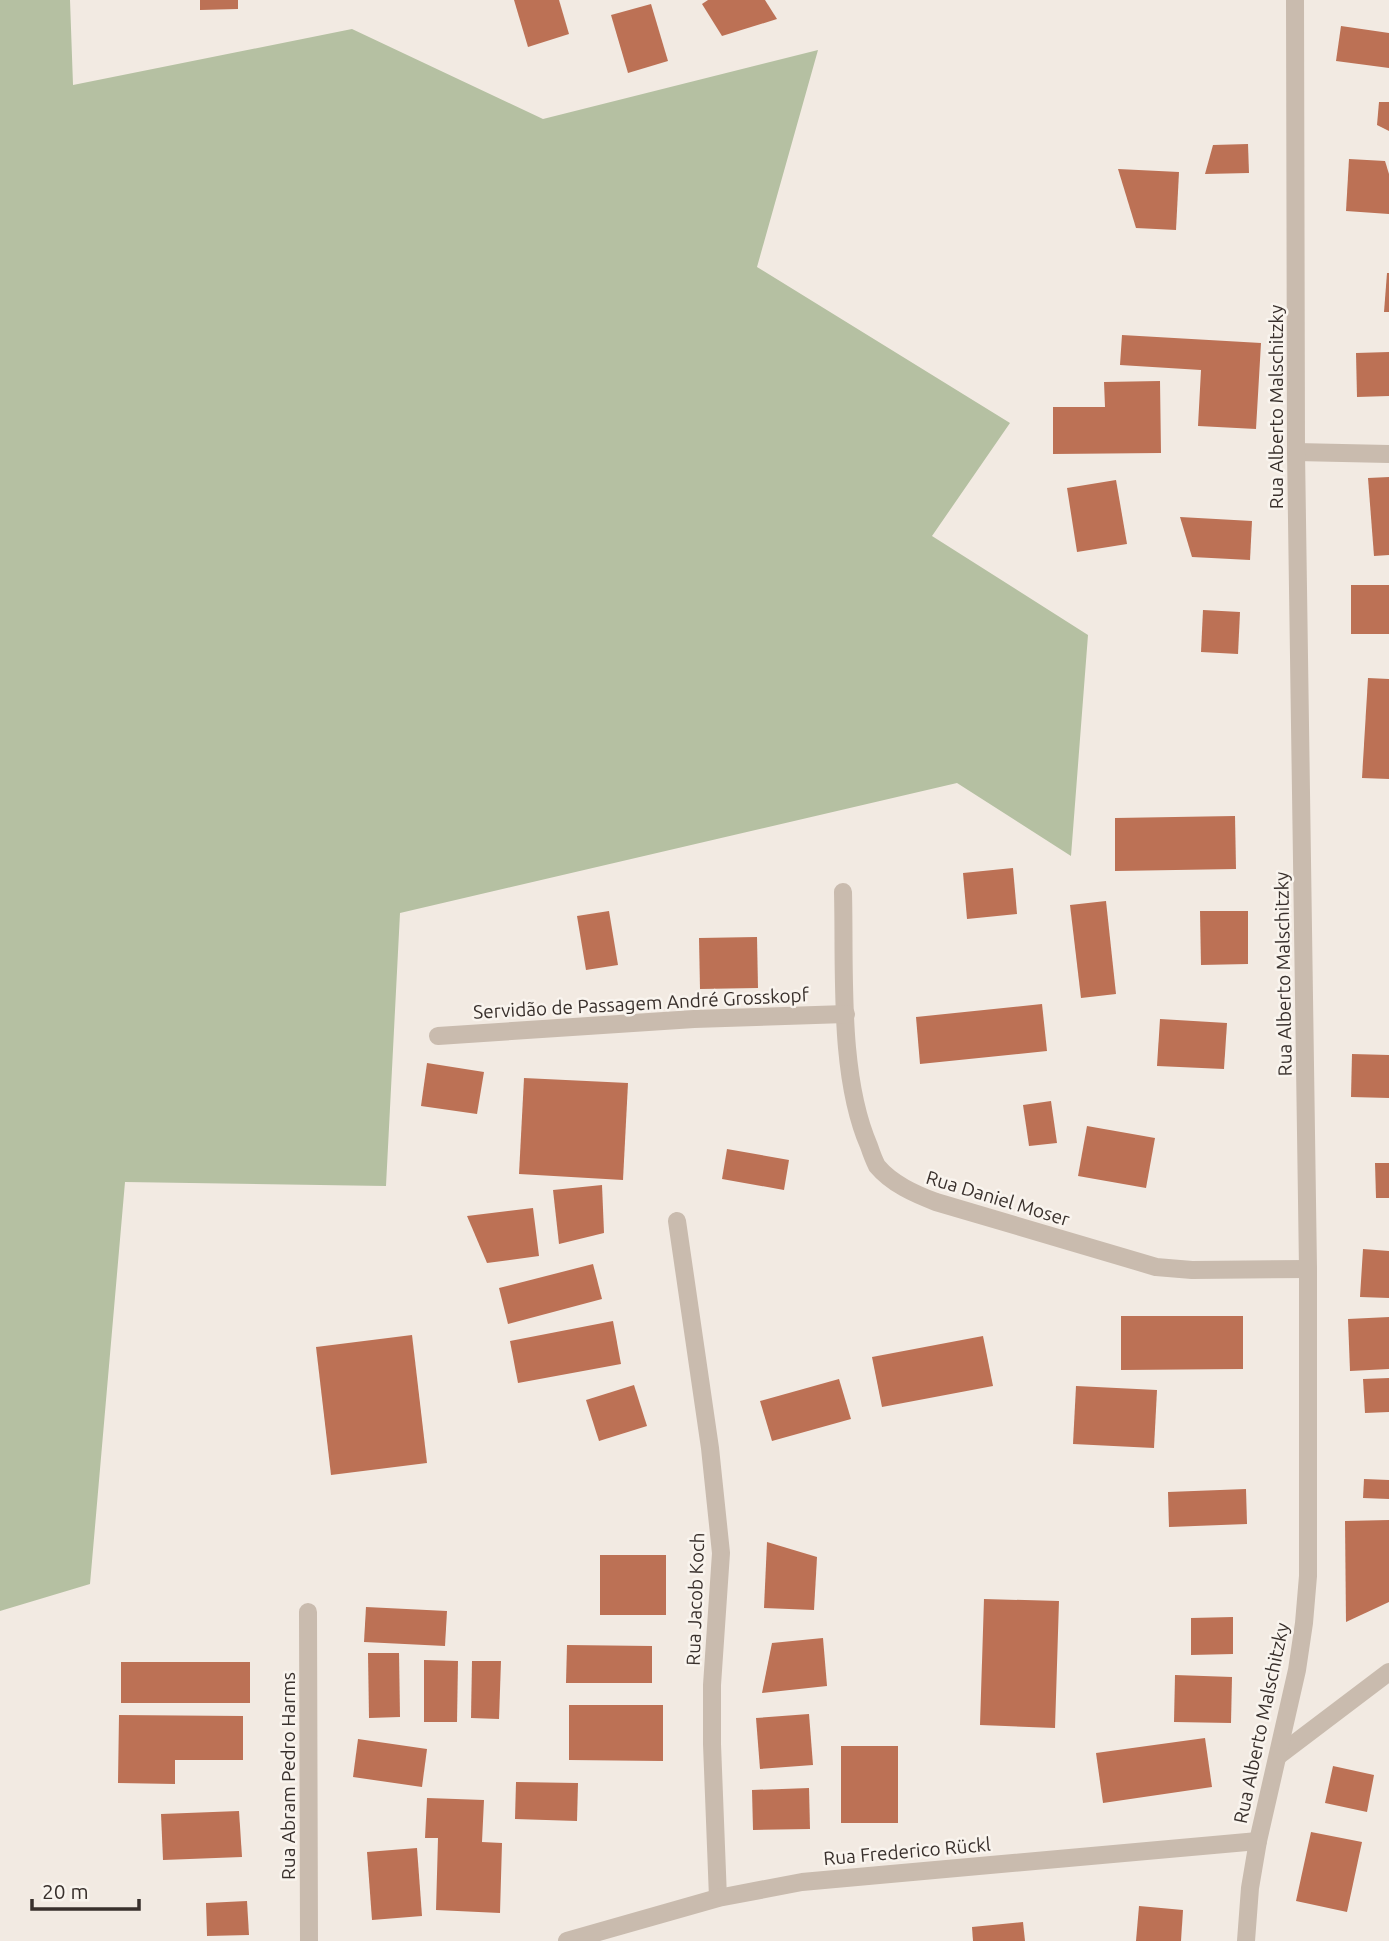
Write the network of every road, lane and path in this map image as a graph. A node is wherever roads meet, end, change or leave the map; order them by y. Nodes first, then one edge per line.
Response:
1 (1295, 0) edge
2 (1296, 452) junction
3 (1389, 454) edge
4 (843, 891) dead end
5 (846, 1014) junction
6 (438, 1036) dead end
7 (677, 1221) dead end
8 (1308, 1269) junction
9 (308, 1612) dead end
10 (1389, 1672) edge
11 (1278, 1756) junction
12 (1258, 1841) junction
13 (718, 1898) junction
14 (309, 1941) edge
15 (567, 1941) edge
16 (1246, 1941) edge

1 - 2 street, Rua Alberto Malschitzky
2 - 3 street
2 - 8 street, Rua Alberto Malschitzky
4 - 5 street, Rua Daniel Moser
5 - 6 street, Servidão de Passagem André Grosskopf
5 - 8 street, Rua Daniel Moser
7 - 13 street, Rua Jacob Koch
8 - 11 street, Rua Alberto Malschitzky
9 - 14 street, Rua Abram Pedro Harms
10 - 11 street
11 - 12 street, Rua Alberto Malschitzky
12 - 13 street, Rua Frederico Rückl
12 - 16 street, Rua Alberto Malschitzky
13 - 15 street, Rua Frederico Rückl

